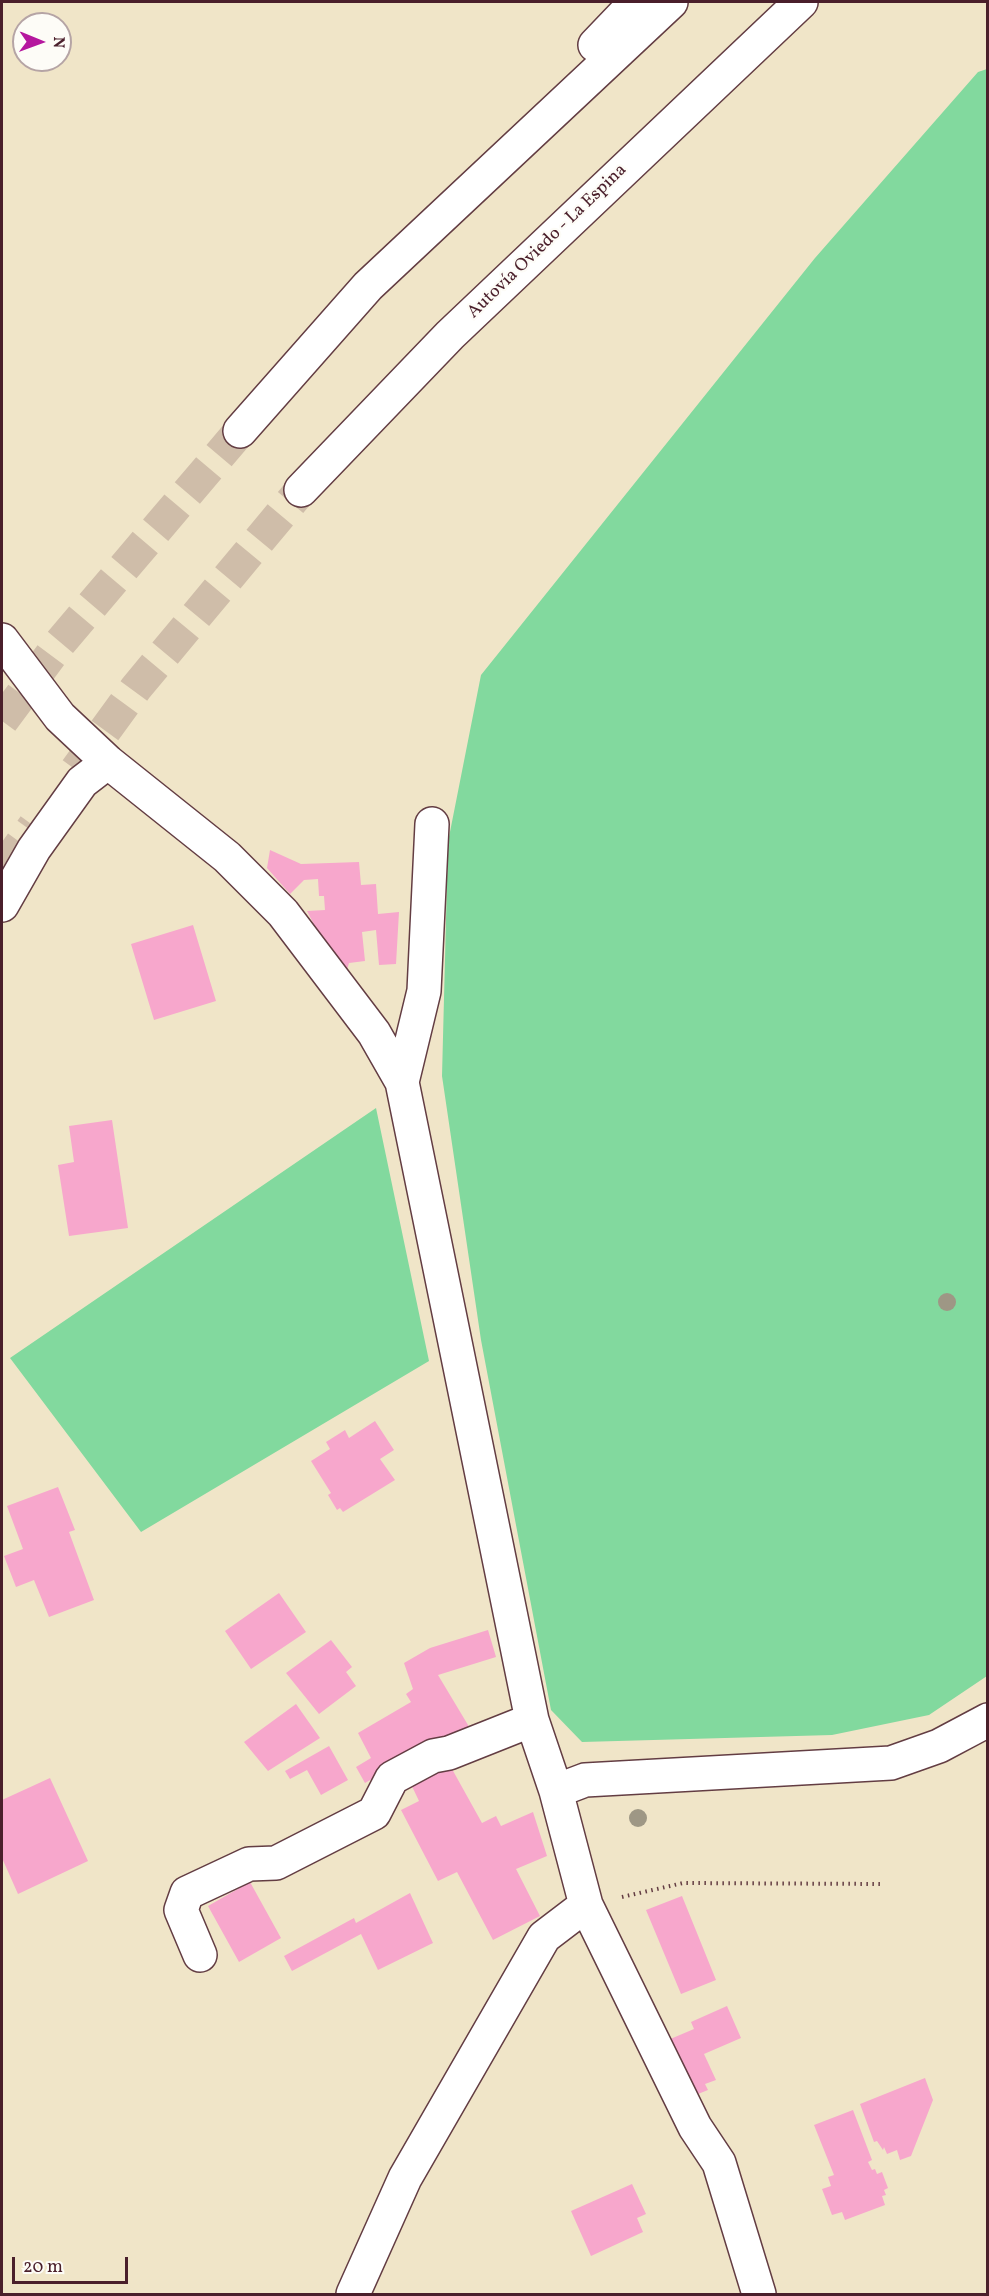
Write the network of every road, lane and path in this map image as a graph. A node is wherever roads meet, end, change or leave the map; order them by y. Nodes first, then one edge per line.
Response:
1 (636, 2) edge
2 (671, 2) edge
3 (801, 2) edge
4 (826, 2) edge
5 (608, 185) junction
6 (368, 286) junction
7 (240, 431) tunnel mouth
8 (301, 490) tunnel mouth
9 (2, 640) edge
10 (108, 762) junction
11 (432, 824) dead end
12 (2, 905) edge
13 (402, 1082) junction
14 (532, 1720) junction
15 (987, 1720) edge
16 (556, 1791) junction
17 (881, 1884) dead end
18 (586, 1905) junction
19 (200, 1955) dead end
20 (353, 2295) edge
21 (759, 2295) edge

1 - 6 main road
2 - 6 main road
3 - 5 main road, Autovía Oviedo - La Espina
4 - 5 main road
5 - 8 main road, Autovía Oviedo - La Espina
6 - 7 main road
9 - 10 main road
10 - 12 main road
10 - 13 main road
11 - 13 main road
13 - 14 main road
14 - 16 main road
14 - 19 main road
15 - 16 main road
16 - 18 main road
17 - 18 path
18 - 20 main road
18 - 21 main road

